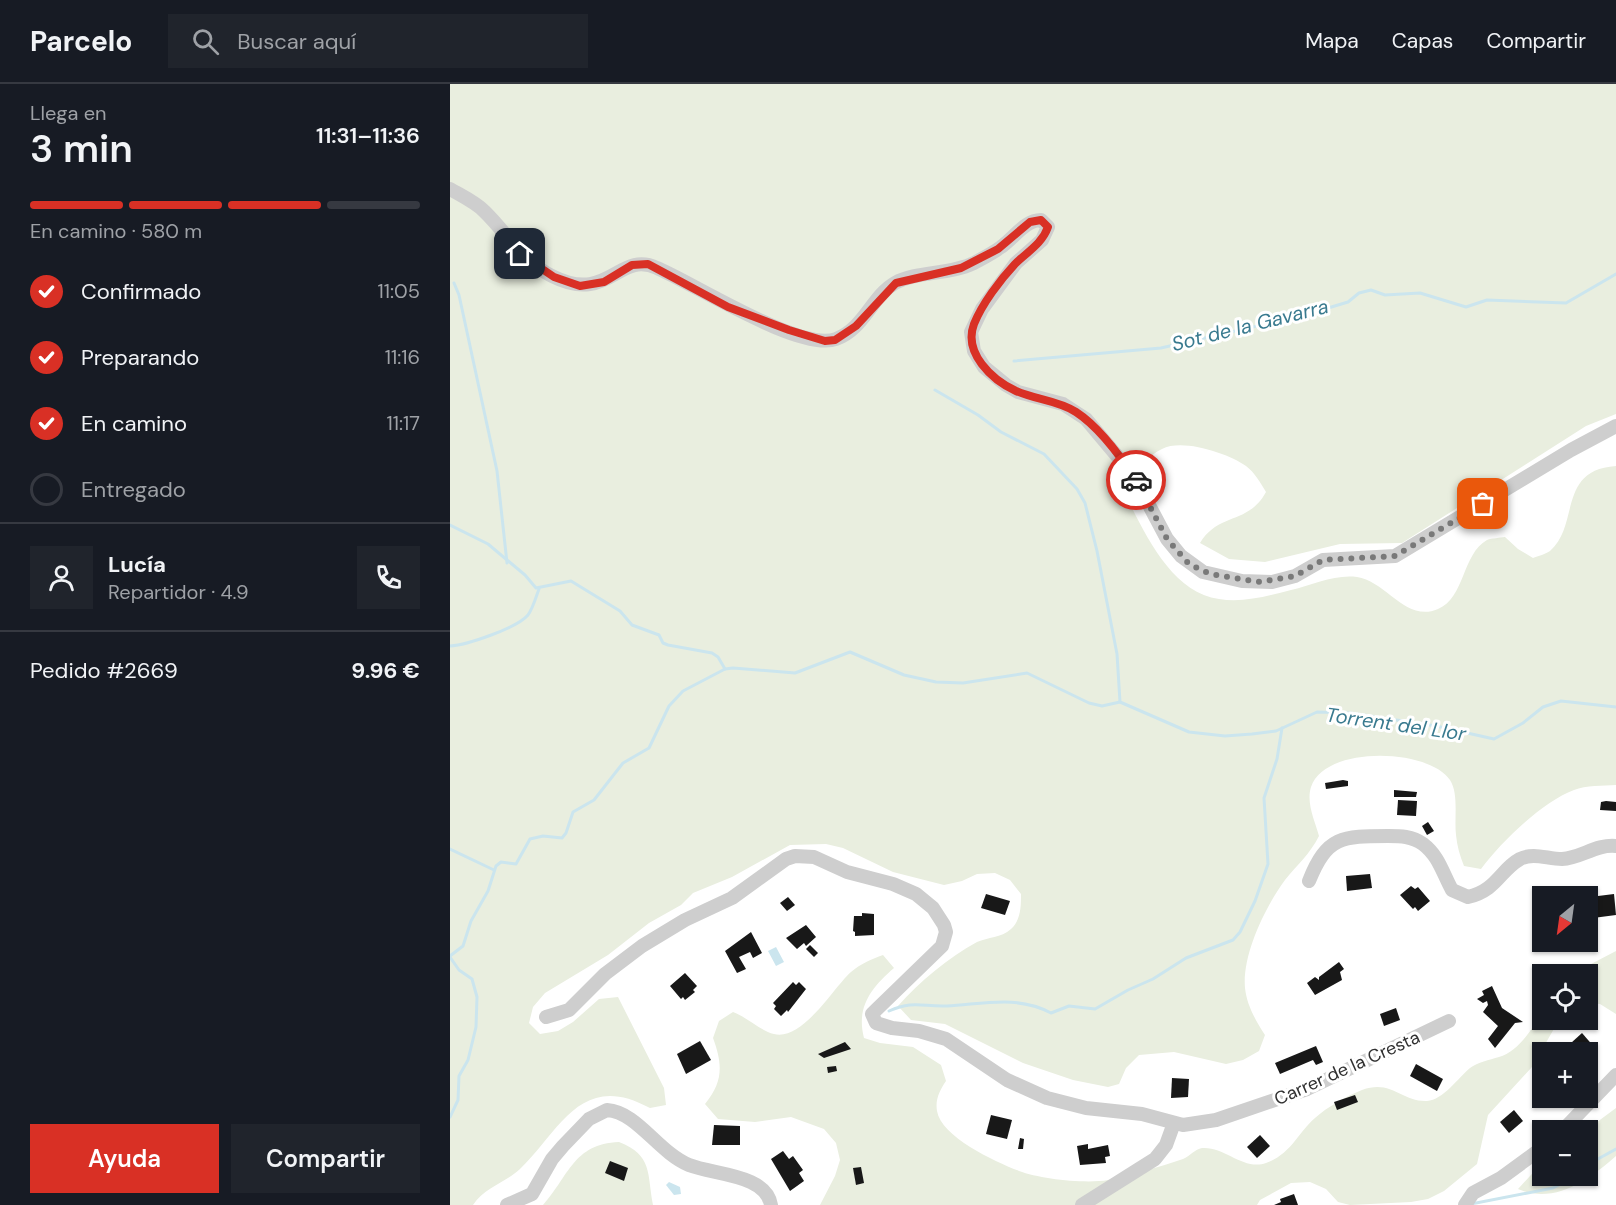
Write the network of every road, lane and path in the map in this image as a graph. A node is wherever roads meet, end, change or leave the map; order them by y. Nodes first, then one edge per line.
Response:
1 (450, 189) edge
2 (1616, 426) edge
3 (1616, 846) edge
4 (1309, 881) dead end
5 (546, 1017) dead end
6 (1449, 1021) dead end
7 (1616, 1075) edge
8 (1573, 1120) edge
9 (1174, 1123) junction
10 (1532, 1155) edge
11 (507, 1205) edge
12 (771, 1205) edge
13 (1082, 1205) edge
14 (1465, 1205) edge

1 - 2 street
3 - 4 street
5 - 9 street, Carrer de la Cresta
6 - 9 street, Carrer de la Cresta
7 - 8 street
9 - 13 street
10 - 14 street
11 - 12 street

